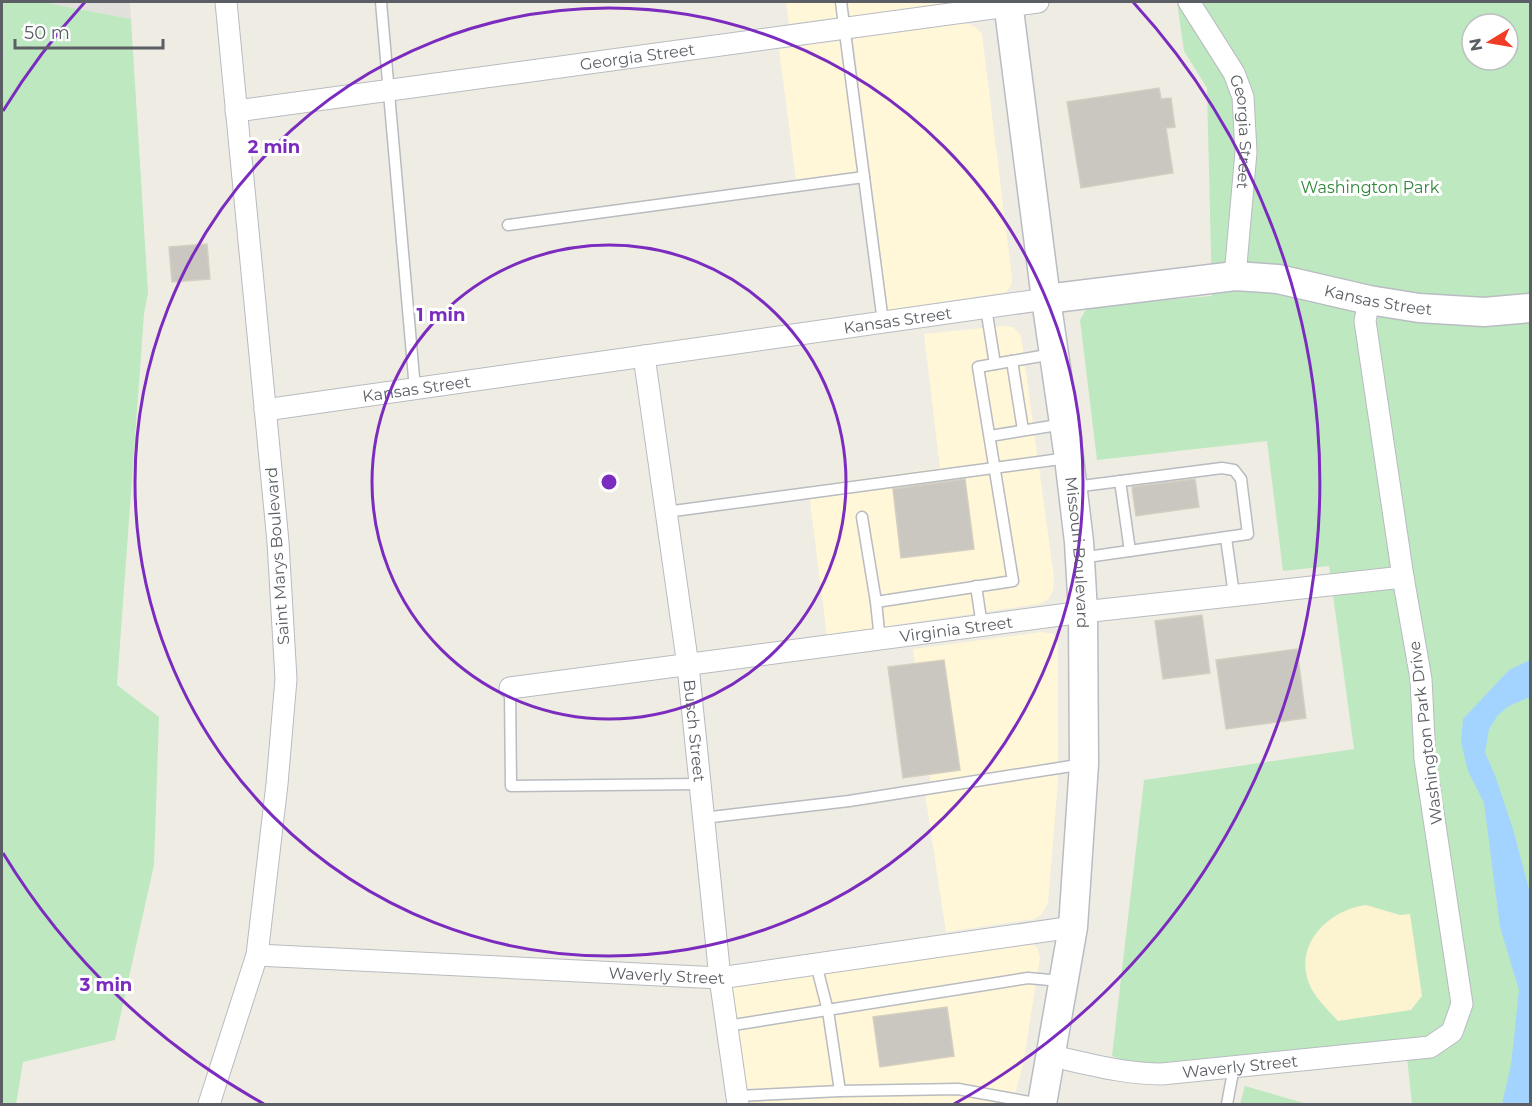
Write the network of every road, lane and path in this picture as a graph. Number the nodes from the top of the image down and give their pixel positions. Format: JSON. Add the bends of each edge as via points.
{"nodes":[{"id":1,"x":226,"y":2,"type":"edge"},
{"id":2,"x":381,"y":2,"type":"edge"},
{"id":3,"x":841,"y":2,"type":"edge"},
{"id":4,"x":1038,"y":2,"type":"edge"},
{"id":5,"x":1189,"y":2,"type":"edge"},
{"id":6,"x":1008,"y":4,"type":"edge"},
{"id":7,"x":845,"y":28,"type":"junction"},
{"id":8,"x":389,"y":90,"type":"junction"},
{"id":9,"x":236,"y":111,"type":"junction"},
{"id":10,"x":864,"y":177,"type":"junction"},
{"id":11,"x":508,"y":225,"type":"dead end"},
{"id":12,"x":1236,"y":276,"type":"junction"},
{"id":13,"x":1046,"y":299,"type":"junction"},
{"id":14,"x":1369,"y":300,"type":"junction"},
{"id":15,"x":986,"y":308,"type":"junction"},
{"id":16,"x":1519,"y":310,"type":"edge"},
{"id":17,"x":883,"y":322,"type":"junction"},
{"id":18,"x":1054,"y":354,"type":"junction"},
{"id":19,"x":644,"y":356,"type":"junction"},
{"id":20,"x":1012,"y":361,"type":"junction"},
{"id":21,"x":995,"y":364,"type":"junction"},
{"id":22,"x":415,"y":388,"type":"junction"},
{"id":23,"x":265,"y":410,"type":"junction"},
{"id":24,"x":1064,"y":424,"type":"junction"},
{"id":25,"x":1023,"y":430,"type":"junction"},
{"id":26,"x":990,"y":436,"type":"junction"},
{"id":27,"x":1069,"y":458,"type":"junction"},
{"id":28,"x":995,"y":468,"type":"junction"},
{"id":29,"x":1120,"y":481,"type":"junction"},
{"id":30,"x":1072,"y":487,"type":"junction"},
{"id":31,"x":666,"y":512,"type":"junction"},
{"id":32,"x":862,"y":517,"type":"dead end"},
{"id":33,"x":1226,"y":538,"type":"junction"},
{"id":34,"x":1130,"y":551,"type":"junction"},
{"id":35,"x":1079,"y":558,"type":"junction"},
{"id":36,"x":1403,"y":577,"type":"junction"},
{"id":37,"x":976,"y":586,"type":"junction"},
{"id":38,"x":1234,"y":595,"type":"junction"},
{"id":39,"x":876,"y":602,"type":"junction"},
{"id":40,"x":1083,"y":612,"type":"junction"},
{"id":41,"x":982,"y":626,"type":"junction"},
{"id":42,"x":880,"y":640,"type":"junction"},
{"id":43,"x":688,"y":666,"type":"junction"},
{"id":44,"x":510,"y":688,"type":"joint"},
{"id":45,"x":1084,"y":764,"type":"junction"},
{"id":46,"x":700,"y":784,"type":"junction"},
{"id":47,"x":703,"y":819,"type":"junction"},
{"id":48,"x":1073,"y":927,"type":"junction"},
{"id":49,"x":257,"y":955,"type":"junction"},
{"id":50,"x":816,"y":964,"type":"junction"},
{"id":51,"x":720,"y":978,"type":"junction"},
{"id":52,"x":1065,"y":981,"type":"junction"},
{"id":53,"x":828,"y":1011,"type":"junction"},
{"id":54,"x":727,"y":1026,"type":"junction"},
{"id":55,"x":1430,"y":1047,"type":"joint"},
{"id":56,"x":1052,"y":1056,"type":"junction"},
{"id":57,"x":1234,"y":1068,"type":"junction"},
{"id":58,"x":840,"y":1091,"type":"junction"},
{"id":59,"x":738,"y":1100,"type":"edge"},
{"id":60,"x":209,"y":1104,"type":"edge"},
{"id":61,"x":1041,"y":1104,"type":"edge"},
{"id":62,"x":1227,"y":1104,"type":"edge"}],
"edges":[{"from":1,"to":9,"type":"street","name":"Saint Marys Boulevard"},
{"from":2,"to":8,"type":"lane"},
{"from":3,"to":7,"type":"lane"},
{"from":4,"to":6,"type":"street","name":"Georgia Street"},
{"from":5,"to":12,"type":"street","name":"Georgia Street","via":[[1234,73],[1243,97],[1245,152]]},
{"from":6,"to":7,"type":"street","name":"Georgia Street"},
{"from":6,"to":13,"type":"main road","name":"Missouri Boulevard"},
{"from":7,"to":8,"type":"street","name":"Georgia Street"},
{"from":7,"to":10,"type":"lane"},
{"from":8,"to":9,"type":"street","name":"Georgia Street"},
{"from":8,"to":22,"type":"lane"},
{"from":9,"to":23,"type":"street","name":"Saint Marys Boulevard"},
{"from":10,"to":11,"type":"lane"},
{"from":10,"to":17,"type":"lane"},
{"from":12,"to":13,"type":"main road","name":"Kansas Street"},
{"from":12,"to":14,"type":"main road","name":"Kansas Street","via":[[1278,279]]},
{"from":13,"to":15,"type":"street","name":"Kansas Street"},
{"from":13,"to":18,"type":"main road","name":"Missouri Boulevard"},
{"from":14,"to":16,"type":"main road","name":"Kansas Street","via":[[1419,308]]},
{"from":14,"to":36,"type":"street","name":"Washington Park Drive","via":[[1365,321]]},
{"from":15,"to":17,"type":"street","name":"Kansas Street"},
{"from":15,"to":21,"type":"lane"},
{"from":17,"to":19,"type":"street","name":"Kansas Street"},
{"from":18,"to":20,"type":"lane"},
{"from":18,"to":24,"type":"main road","name":"Missouri Boulevard"},
{"from":19,"to":22,"type":"street","name":"Kansas Street"},
{"from":19,"to":31,"type":"street","name":"Busch Street"},
{"from":20,"to":21,"type":"lane"},
{"from":20,"to":25,"type":"lane"},
{"from":21,"to":26,"type":"lane","via":[[978,367]]},
{"from":22,"to":23,"type":"street","name":"Kansas Street"},
{"from":23,"to":49,"type":"street","name":"Saint Marys Boulevard","via":[[286,679],[278,784]]},
{"from":24,"to":25,"type":"lane"},
{"from":24,"to":27,"type":"main road","name":"Missouri Boulevard"},
{"from":25,"to":26,"type":"lane"},
{"from":26,"to":28,"type":"lane"},
{"from":27,"to":28,"type":"lane"},
{"from":27,"to":30,"type":"main road","name":"Missouri Boulevard"},
{"from":28,"to":31,"type":"lane"},
{"from":28,"to":37,"type":"lane","via":[[1013,581]]},
{"from":29,"to":30,"type":"lane"},
{"from":29,"to":33,"type":"lane","via":[[1222,468],[1234,470],[1241,479],[1248,534]]},
{"from":29,"to":34,"type":"lane"},
{"from":30,"to":35,"type":"main road","name":"Missouri Boulevard"},
{"from":31,"to":43,"type":"street","name":"Busch Street"},
{"from":32,"to":39,"type":"lane"},
{"from":33,"to":34,"type":"lane"},
{"from":33,"to":38,"type":"lane"},
{"from":34,"to":35,"type":"lane"},
{"from":35,"to":40,"type":"main road","name":"Missouri Boulevard"},
{"from":36,"to":38,"type":"street","name":"Virginia Street"},
{"from":36,"to":55,"type":"street","name":"Washington Park Drive","via":[[1421,679],[1425,759],[1462,1004],[1452,1032]]},
{"from":37,"to":39,"type":"lane"},
{"from":37,"to":41,"type":"lane"},
{"from":38,"to":40,"type":"street","name":"Virginia Street"},
{"from":39,"to":42,"type":"lane"},
{"from":40,"to":41,"type":"street","name":"Virginia Street"},
{"from":40,"to":45,"type":"main road","name":"Missouri Boulevard"},
{"from":41,"to":42,"type":"street","name":"Virginia Street"},
{"from":42,"to":43,"type":"street","name":"Virginia Street"},
{"from":43,"to":44,"type":"street","name":"Virginia Street"},
{"from":43,"to":46,"type":"street","name":"Busch Street"},
{"from":44,"to":46,"type":"lane","via":[[511,786]]},
{"from":45,"to":47,"type":"lane","via":[[849,801]]},
{"from":45,"to":48,"type":"main road","name":"Missouri Boulevard"},
{"from":46,"to":47,"type":"street","name":"Busch Street"},
{"from":47,"to":51,"type":"street","name":"Busch Street"},
{"from":48,"to":50,"type":"street","name":"Waverly Street"},
{"from":48,"to":52,"type":"main road","name":"Missouri Boulevard"},
{"from":49,"to":51,"type":"street","name":"Waverly Street"},
{"from":49,"to":60,"type":"street","name":"Saint Marys Boulevard"},
{"from":50,"to":51,"type":"street","name":"Waverly Street"},
{"from":50,"to":53,"type":"lane"},
{"from":51,"to":54,"type":"street","name":"Busch Street"},
{"from":52,"to":53,"type":"lane","via":[[1028,978]]},
{"from":52,"to":56,"type":"main road","name":"Missouri Boulevard"},
{"from":53,"to":54,"type":"lane"},
{"from":53,"to":58,"type":"lane"},
{"from":54,"to":59,"type":"street","name":"Busch Street"},
{"from":55,"to":57,"type":"street","name":"Waverly Street"},
{"from":56,"to":57,"type":"street","name":"Waverly Street","via":[[1140,1074]]},
{"from":56,"to":61,"type":"main road","name":"Missouri Boulevard"},
{"from":57,"to":62,"type":"lane"},
{"from":58,"to":59,"type":"lane"},
{"from":58,"to":61,"type":"lane","via":[[958,1089]]}]}
